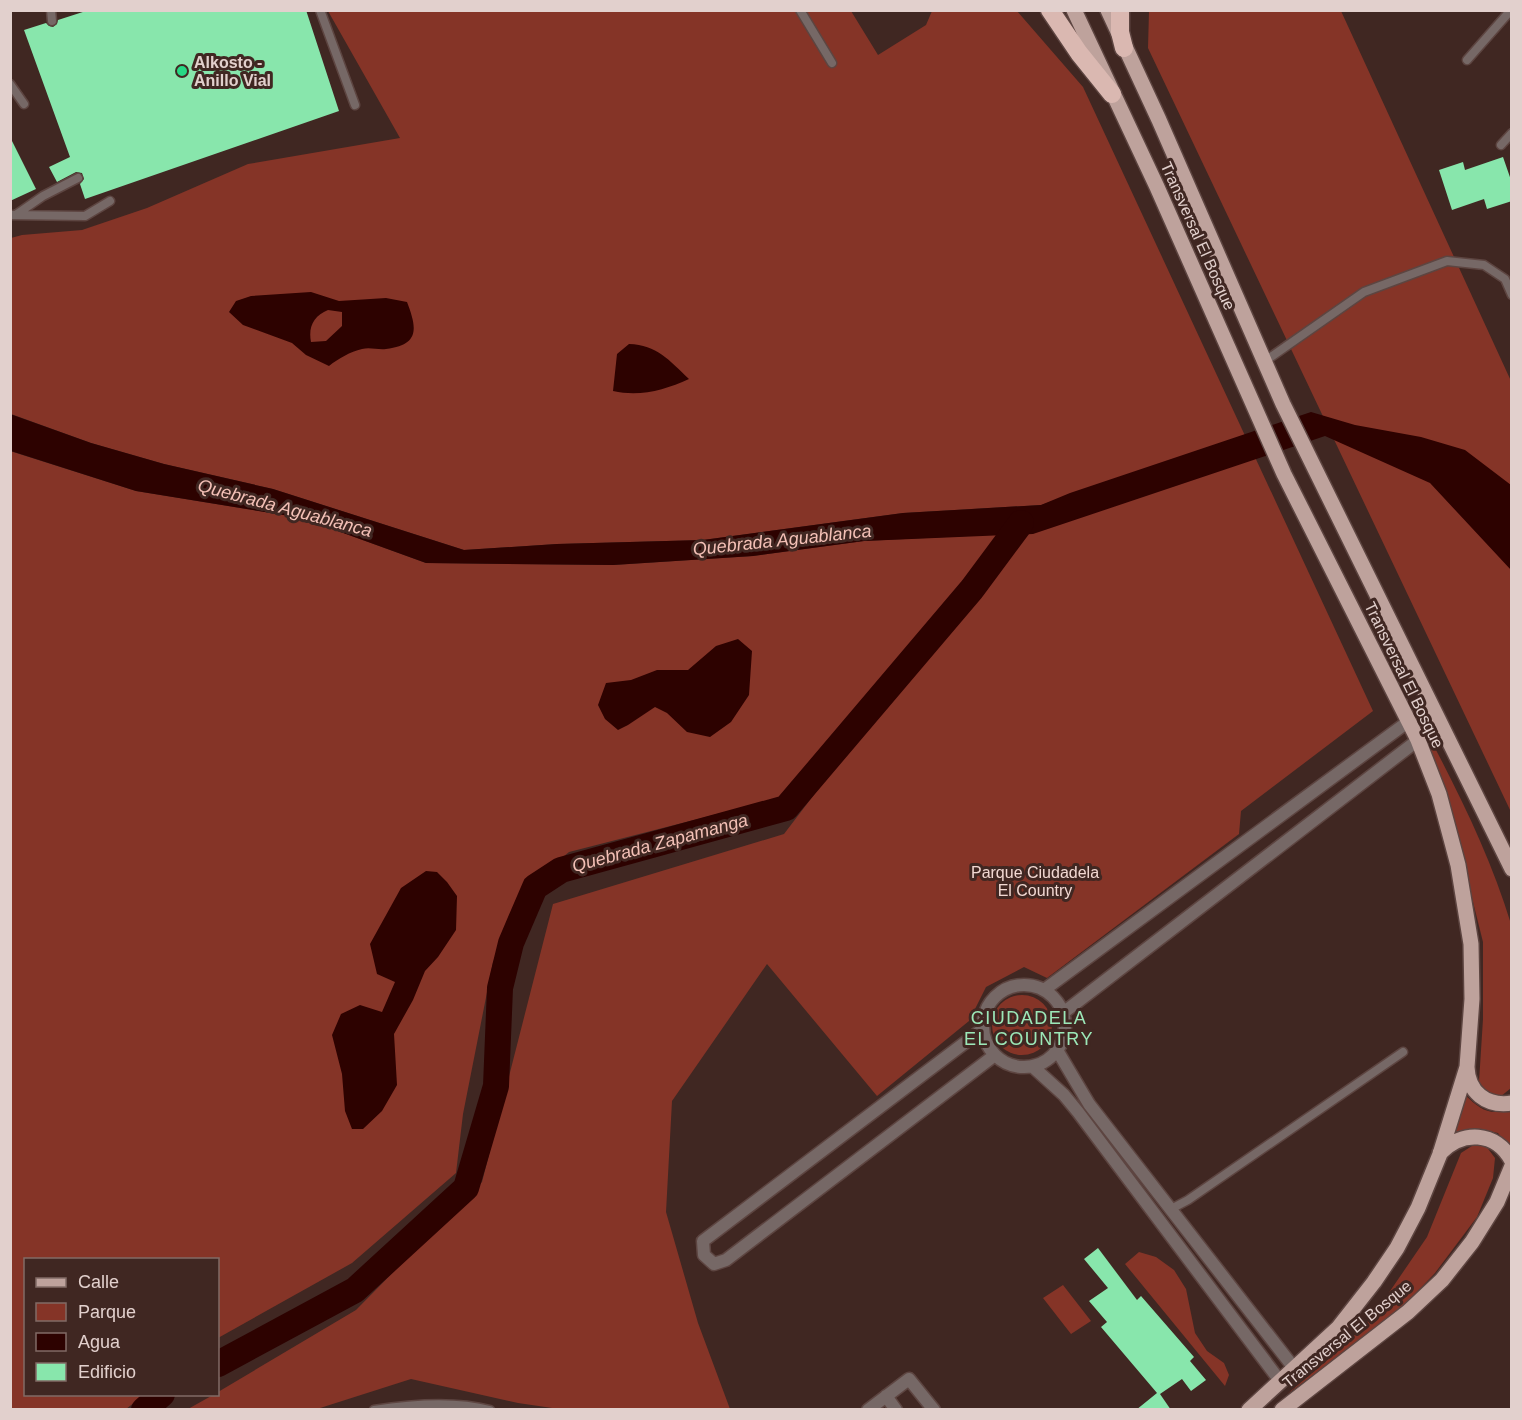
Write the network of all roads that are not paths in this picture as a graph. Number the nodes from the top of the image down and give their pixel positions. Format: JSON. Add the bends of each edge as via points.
{"nodes":[{"id":1,"x":51,"y":10,"type":"edge"},
{"id":2,"x":320,"y":10,"type":"edge"},
{"id":3,"x":800,"y":10,"type":"edge"},
{"id":4,"x":1050,"y":10,"type":"edge"},
{"id":5,"x":1074,"y":10,"type":"edge"},
{"id":6,"x":1108,"y":10,"type":"edge"},
{"id":7,"x":1120,"y":10,"type":"edge"},
{"id":8,"x":1511,"y":10,"type":"edge"},
{"id":9,"x":52,"y":21,"type":"dead end"},
{"id":10,"x":1124,"y":48,"type":"junction"},
{"id":11,"x":1467,"y":60,"type":"dead end"},
{"id":12,"x":832,"y":63,"type":"dead end"},
{"id":13,"x":10,"y":84,"type":"edge"},
{"id":14,"x":1112,"y":94,"type":"junction"},
{"id":15,"x":24,"y":104,"type":"dead end"},
{"id":16,"x":355,"y":105,"type":"dead end"},
{"id":17,"x":1512,"y":133,"type":"edge"},
{"id":18,"x":1501,"y":145,"type":"dead end"},
{"id":19,"x":78,"y":178,"type":"dead end"},
{"id":20,"x":110,"y":201,"type":"dead end"},
{"id":21,"x":13,"y":214,"type":"edge"},
{"id":22,"x":1512,"y":295,"type":"edge"},
{"id":23,"x":1266,"y":361,"type":"junction"},
{"id":24,"x":1408,"y":721,"type":"junction"},
{"id":25,"x":1418,"y":740,"type":"junction"},
{"id":26,"x":1512,"y":869,"type":"edge"},
{"id":27,"x":1044,"y":990,"type":"junction"},
{"id":28,"x":1063,"y":1012,"type":"junction"},
{"id":29,"x":983,"y":1029,"type":"junction"},
{"id":30,"x":1057,"y":1050,"type":"junction"},
{"id":31,"x":1403,"y":1052,"type":"dead end"},
{"id":32,"x":996,"y":1055,"type":"junction"},
{"id":33,"x":1032,"y":1066,"type":"junction"},
{"id":34,"x":1467,"y":1067,"type":"junction"},
{"id":35,"x":1512,"y":1103,"type":"edge"},
{"id":36,"x":1440,"y":1154,"type":"junction"},
{"id":37,"x":1512,"y":1161,"type":"edge"},
{"id":38,"x":1512,"y":1166,"type":"edge"},
{"id":39,"x":1155,"y":1190,"type":"junction"},
{"id":40,"x":1143,"y":1200,"type":"junction"},
{"id":41,"x":1171,"y":1209,"type":"junction"},
{"id":42,"x":1294,"y":1368,"type":"junction"},
{"id":43,"x":1280,"y":1381,"type":"junction"},
{"id":44,"x":886,"y":1396,"type":"junction"},
{"id":45,"x":374,"y":1410,"type":"edge"},
{"id":46,"x":489,"y":1410,"type":"edge"},
{"id":47,"x":868,"y":1410,"type":"edge"},
{"id":48,"x":896,"y":1410,"type":"edge"},
{"id":49,"x":934,"y":1410,"type":"edge"},
{"id":50,"x":1249,"y":1410,"type":"edge"},
{"id":51,"x":1282,"y":1410,"type":"edge"}],
"edges":[{"from":1,"to":9,"type":"lane"},
{"from":2,"to":16,"type":"lane"},
{"from":3,"to":12,"type":"lane"},
{"from":4,"to":14,"type":"highway"},
{"from":5,"to":14,"type":"main road","name":"Transversal El Bosque"},
{"from":6,"to":10,"type":"main road","name":"Transversal El Bosque"},
{"from":7,"to":10,"type":"highway"},
{"from":8,"to":11,"type":"lane"},
{"from":10,"to":23,"type":"main road","name":"Transversal El Bosque"},
{"from":13,"to":15,"type":"lane"},
{"from":14,"to":24,"type":"main road","name":"Transversal El Bosque","via":[[1284,474]]},
{"from":17,"to":18,"type":"lane"},
{"from":19,"to":21,"type":"lane"},
{"from":20,"to":21,"type":"lane","via":[[85,216]]},
{"from":22,"to":23,"type":"lane","via":[[1505,279],[1484,265],[1447,261],[1364,292]]},
{"from":23,"to":26,"type":"main road","name":"Transversal El Bosque","via":[[1283,404]]},
{"from":24,"to":25,"type":"main road","name":"Transversal El Bosque"},
{"from":24,"to":27,"type":"street"},
{"from":25,"to":28,"type":"street"},
{"from":25,"to":34,"type":"main road","name":"Transversal El Bosque","via":[[1439,794],[1458,865],[1472,944]]},
{"from":27,"to":28,"type":"street"},
{"from":27,"to":29,"type":"street","via":[[1025,985],[998,994],[986,1010]]},
{"from":28,"to":30,"type":"street","via":[[1064,1032]]},
{"from":29,"to":32,"type":"street"},
{"from":29,"to":32,"type":"street","via":[[703,1241],[704,1255],[714,1264],[726,1260]]},
{"from":30,"to":33,"type":"street"},
{"from":30,"to":39,"type":"street","via":[[1089,1104]]},
{"from":31,"to":41,"type":"lane"},
{"from":32,"to":33,"type":"street","via":[[1012,1065]]},
{"from":33,"to":40,"type":"street","via":[[1064,1095]]},
{"from":34,"to":35,"type":"main road","via":[[1477,1094],[1493,1103]]},
{"from":34,"to":36,"type":"main road","name":"Transversal El Bosque"},
{"from":36,"to":37,"type":"main road","via":[[1457,1140],[1479,1136],[1500,1145]]},
{"from":36,"to":42,"type":"main road","name":"Transversal El Bosque","via":[[1418,1208],[1374,1282],[1338,1328]]},
{"from":38,"to":51,"type":"main road","name":"Transversal El Bosque","via":[[1497,1202],[1442,1280],[1408,1312]]},
{"from":39,"to":40,"type":"lane"},
{"from":39,"to":41,"type":"street"},
{"from":40,"to":43,"type":"street"},
{"from":41,"to":42,"type":"street"},
{"from":42,"to":43,"type":"main road","name":"Transversal El Bosque"},
{"from":43,"to":50,"type":"main road","name":"Transversal El Bosque"},
{"from":44,"to":47,"type":"street"},
{"from":44,"to":48,"type":"street"},
{"from":44,"to":49,"type":"street","via":[[909,1379]]},
{"from":45,"to":46,"type":"lane","via":[[449,1404]]}]}
